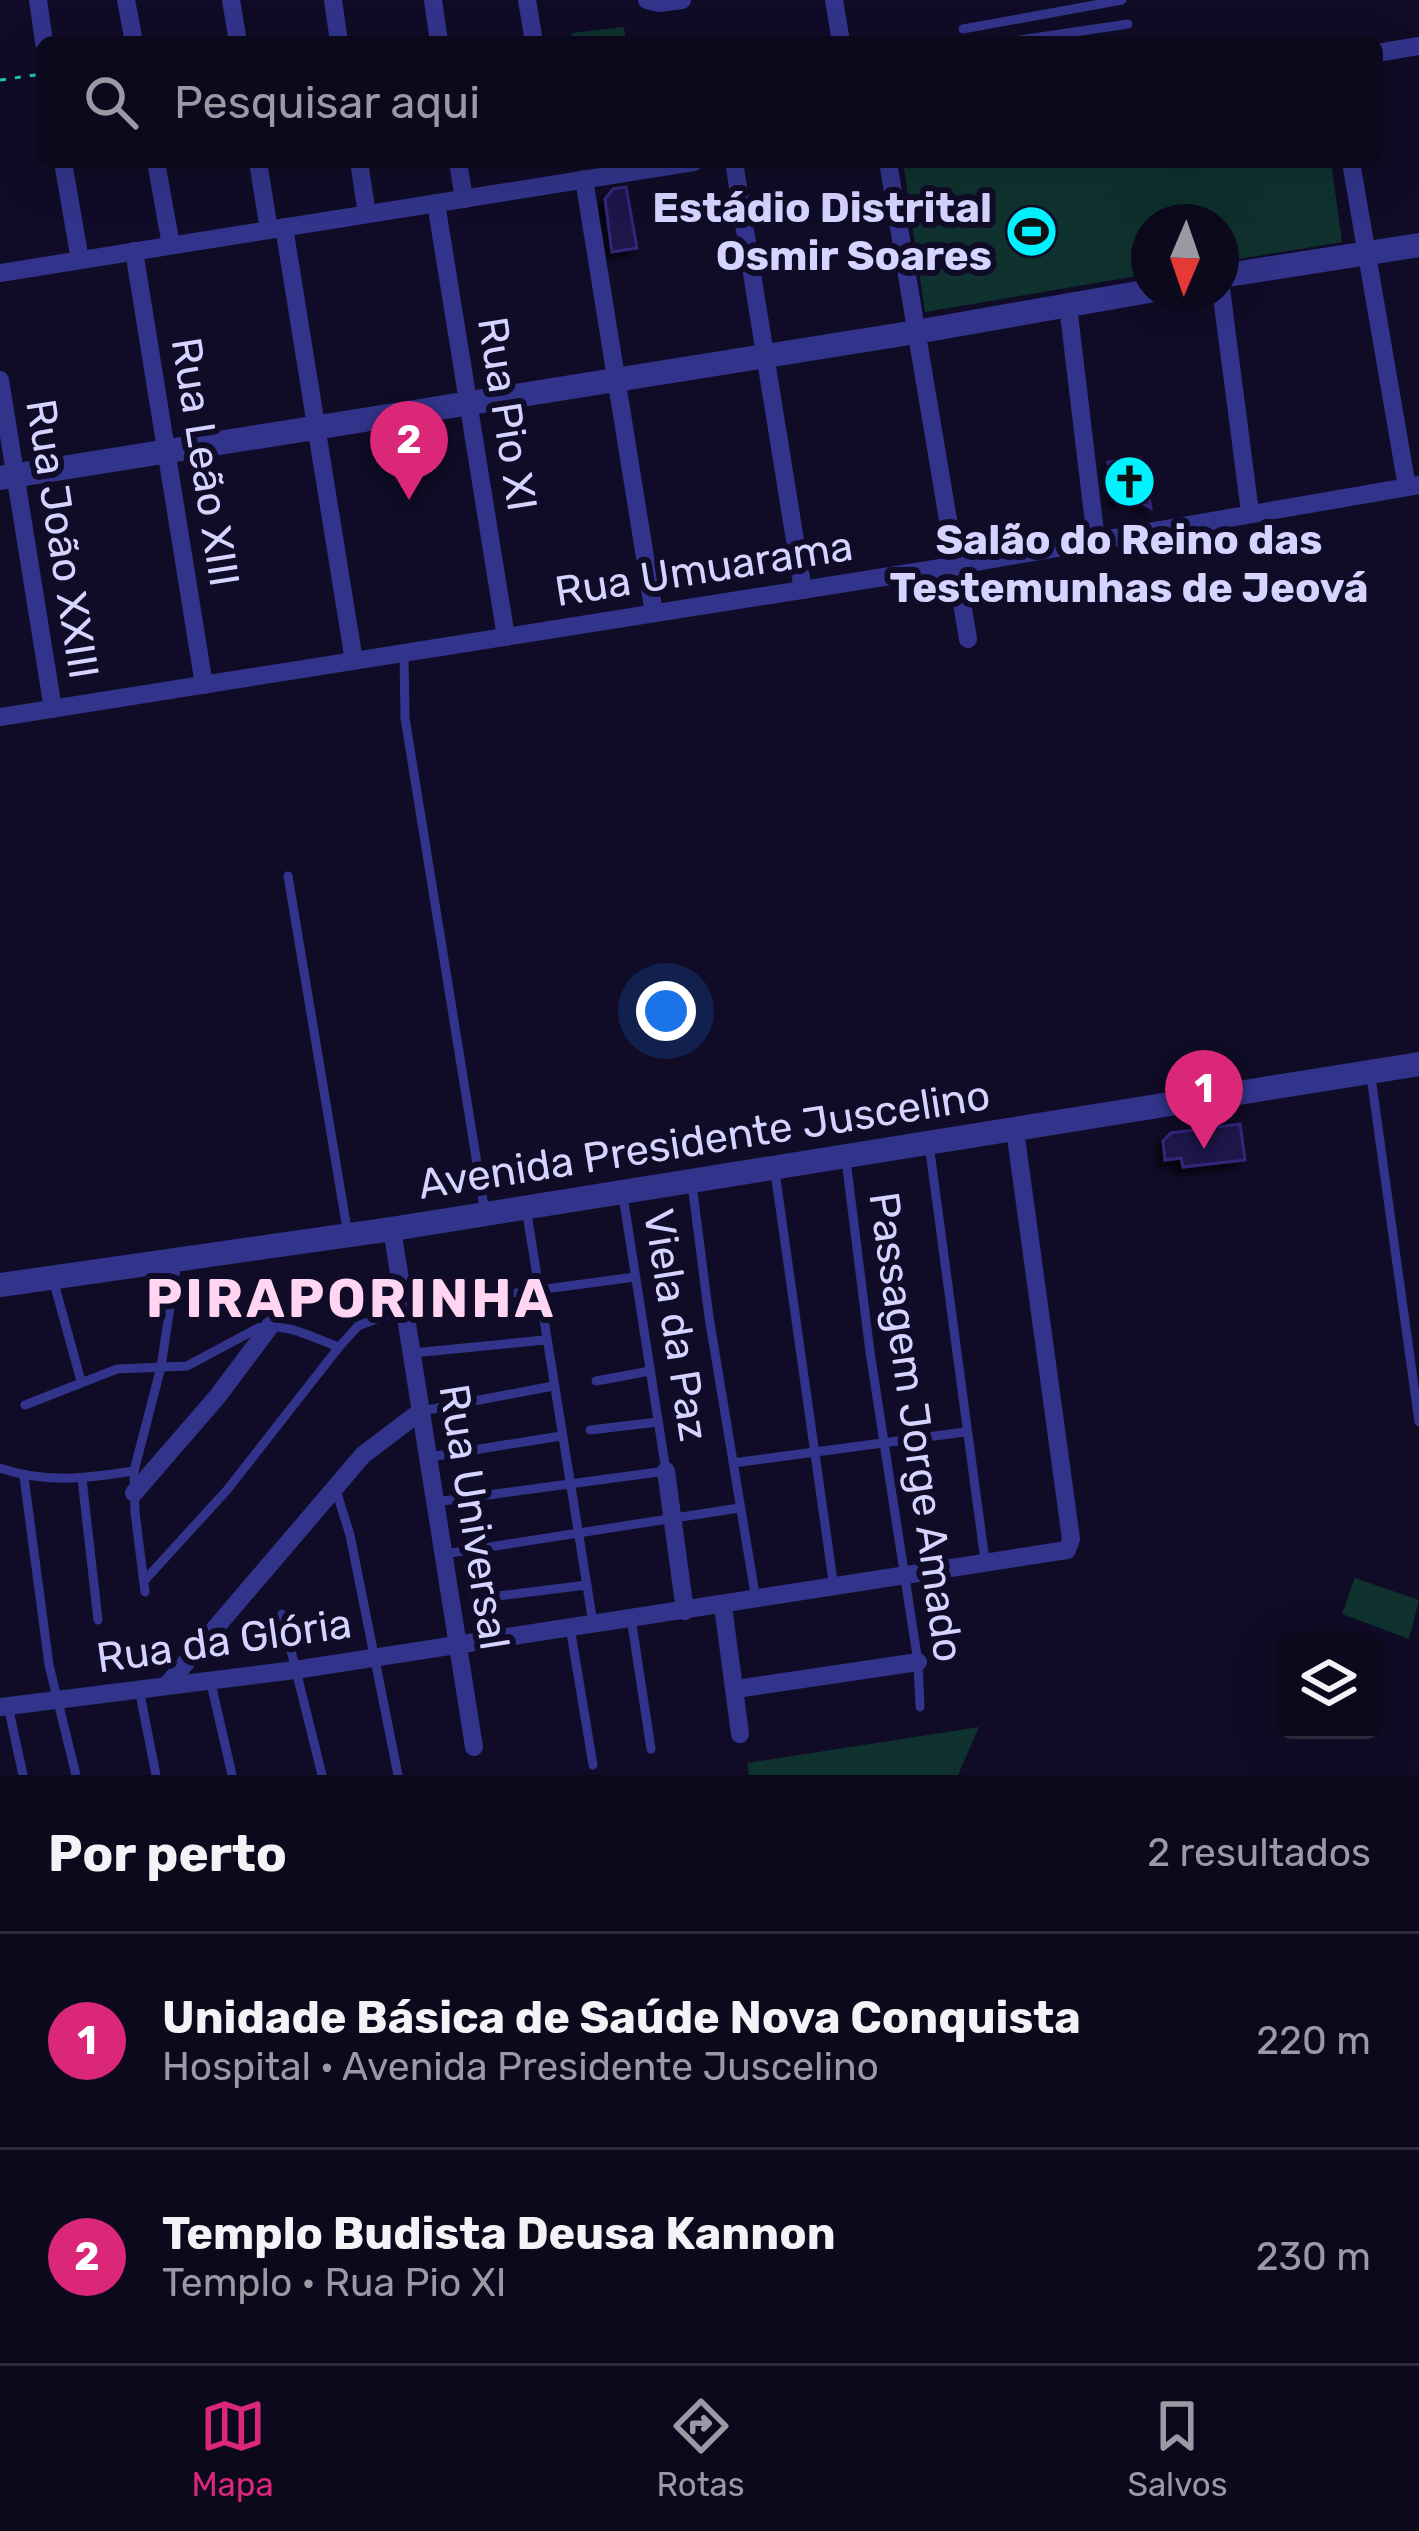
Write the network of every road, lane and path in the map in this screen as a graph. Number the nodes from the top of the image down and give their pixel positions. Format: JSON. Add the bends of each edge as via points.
{"nodes":[{"id":1,"x":38,"y":0,"type":"edge"},
{"id":2,"x":126,"y":0,"type":"edge"},
{"id":3,"x":231,"y":0,"type":"edge"},
{"id":4,"x":333,"y":0,"type":"edge"},
{"id":5,"x":433,"y":0,"type":"edge"},
{"id":6,"x":527,"y":0,"type":"edge"},
{"id":7,"x":647,"y":0,"type":"edge"},
{"id":8,"x":682,"y":0,"type":"edge"},
{"id":9,"x":834,"y":0,"type":"edge"},
{"id":10,"x":1122,"y":0,"type":"edge"},
{"id":11,"x":1128,"y":24,"type":"dead end"},
{"id":12,"x":963,"y":29,"type":"dead end"},
{"id":13,"x":43,"y":36,"type":"edge"},
{"id":14,"x":133,"y":36,"type":"edge"},
{"id":15,"x":237,"y":36,"type":"edge"},
{"id":16,"x":338,"y":36,"type":"edge"},
{"id":17,"x":438,"y":36,"type":"edge"},
{"id":18,"x":533,"y":36,"type":"edge"},
{"id":19,"x":840,"y":36,"type":"edge"},
{"id":20,"x":1047,"y":36,"type":"edge"},
{"id":21,"x":1419,"y":46,"type":"edge"},
{"id":22,"x":1383,"y":52,"type":"edge"},
{"id":23,"x":36,"y":75,"type":"edge"},
{"id":24,"x":0,"y":80,"type":"edge"},
{"id":25,"x":65,"y":168,"type":"edge"},
{"id":26,"x":157,"y":168,"type":"edge"},
{"id":27,"x":260,"y":168,"type":"edge"},
{"id":28,"x":359,"y":168,"type":"edge"},
{"id":29,"x":459,"y":168,"type":"edge"},
{"id":30,"x":553,"y":168,"type":"edge"},
{"id":31,"x":655,"y":168,"type":"edge"},
{"id":32,"x":735,"y":168,"type":"edge"},
{"id":33,"x":889,"y":168,"type":"edge"},
{"id":34,"x":1352,"y":168,"type":"edge"},
{"id":35,"x":584,"y":179,"type":"junction"},
{"id":36,"x":556,"y":184,"type":"junction"},
{"id":37,"x":464,"y":199,"type":"junction"},
{"id":38,"x":436,"y":203,"type":"junction"},
{"id":39,"x":367,"y":214,"type":"junction"},
{"id":40,"x":277,"y":229,"type":"junction"},
{"id":41,"x":171,"y":245,"type":"junction"},
{"id":42,"x":1419,"y":245,"type":"edge"},
{"id":43,"x":134,"y":251,"type":"junction"},
{"id":44,"x":1367,"y":254,"type":"junction"},
{"id":45,"x":80,"y":260,"type":"junction"},
{"id":46,"x":0,"y":272,"type":"edge"},
{"id":47,"x":1239,"y":274,"type":"edge"},
{"id":48,"x":1131,"y":295,"type":"edge"},
{"id":49,"x":1068,"y":307,"type":"junction"},
{"id":50,"x":1224,"y":312,"type":"edge"},
{"id":51,"x":916,"y":332,"type":"junction"},
{"id":52,"x":766,"y":356,"type":"junction"},
{"id":53,"x":0,"y":380,"type":"edge"},
{"id":54,"x":616,"y":380,"type":"junction"},
{"id":55,"x":468,"y":404,"type":"junction"},
{"id":56,"x":316,"y":428,"type":"junction"},
{"id":57,"x":166,"y":452,"type":"junction"},
{"id":58,"x":8,"y":477,"type":"edge"},
{"id":59,"x":1413,"y":486,"type":"edge"},
{"id":60,"x":1250,"y":512,"type":"junction"},
{"id":61,"x":1096,"y":540,"type":"junction"},
{"id":62,"x":953,"y":566,"type":"junction"},
{"id":63,"x":803,"y":590,"type":"junction"},
{"id":64,"x":654,"y":614,"type":"junction"},
{"id":65,"x":506,"y":637,"type":"junction"},
{"id":66,"x":968,"y":639,"type":"dead end"},
{"id":67,"x":404,"y":653,"type":"junction"},
{"id":68,"x":354,"y":661,"type":"junction"},
{"id":69,"x":204,"y":685,"type":"junction"},
{"id":70,"x":53,"y":709,"type":"junction"},
{"id":71,"x":0,"y":718,"type":"edge"},
{"id":72,"x":288,"y":876,"type":"dead end"},
{"id":73,"x":1419,"y":1064,"type":"edge"},
{"id":74,"x":1371,"y":1072,"type":"junction"},
{"id":75,"x":1015,"y":1130,"type":"junction"},
{"id":76,"x":929,"y":1144,"type":"junction"},
{"id":77,"x":845,"y":1156,"type":"junction"},
{"id":78,"x":774,"y":1167,"type":"junction"},
{"id":79,"x":692,"y":1180,"type":"junction"},
{"id":80,"x":622,"y":1190,"type":"junction"},
{"id":81,"x":526,"y":1207,"type":"junction"},
{"id":82,"x":485,"y":1213,"type":"junction"},
{"id":83,"x":392,"y":1228,"type":"junction"},
{"id":84,"x":348,"y":1235,"type":"junction"},
{"id":85,"x":178,"y":1260,"type":"junction"},
{"id":86,"x":52,"y":1277,"type":"junction"},
{"id":87,"x":635,"y":1277,"type":"junction"},
{"id":88,"x":0,"y":1285,"type":"edge"},
{"id":89,"x":538,"y":1291,"type":"junction"},
{"id":90,"x":404,"y":1308,"type":"junction"},
{"id":91,"x":271,"y":1325,"type":"junction"},
{"id":92,"x":545,"y":1340,"type":"junction"},
{"id":93,"x":339,"y":1347,"type":"junction"},
{"id":94,"x":412,"y":1353,"type":"junction"},
{"id":95,"x":160,"y":1366,"type":"junction"},
{"id":96,"x":650,"y":1371,"type":"junction"},
{"id":97,"x":81,"y":1381,"type":"junction"},
{"id":98,"x":596,"y":1381,"type":"dead end"},
{"id":99,"x":553,"y":1387,"type":"junction"},
{"id":100,"x":25,"y":1405,"type":"dead end"},
{"id":101,"x":421,"y":1411,"type":"junction"},
{"id":102,"x":658,"y":1422,"type":"junction"},
{"id":103,"x":1419,"y":1422,"type":"edge"},
{"id":104,"x":590,"y":1430,"type":"dead end"},
{"id":105,"x":965,"y":1432,"type":"junction"},
{"id":106,"x":561,"y":1436,"type":"junction"},
{"id":107,"x":885,"y":1440,"type":"junction"},
{"id":108,"x":814,"y":1450,"type":"junction"},
{"id":109,"x":428,"y":1458,"type":"junction"},
{"id":110,"x":733,"y":1463,"type":"junction"},
{"id":111,"x":0,"y":1468,"type":"edge"},
{"id":112,"x":134,"y":1471,"type":"junction"},
{"id":113,"x":665,"y":1471,"type":"junction"},
{"id":114,"x":24,"y":1477,"type":"junction"},
{"id":115,"x":82,"y":1479,"type":"junction"},
{"id":116,"x":570,"y":1485,"type":"junction"},
{"id":117,"x":334,"y":1487,"type":"junction"},
{"id":118,"x":134,"y":1493,"type":"junction"},
{"id":119,"x":435,"y":1502,"type":"junction"},
{"id":120,"x":739,"y":1508,"type":"junction"},
{"id":121,"x":671,"y":1520,"type":"junction"},
{"id":122,"x":578,"y":1534,"type":"junction"},
{"id":123,"x":444,"y":1554,"type":"junction"},
{"id":124,"x":985,"y":1564,"type":"junction"},
{"id":125,"x":906,"y":1576,"type":"junction"},
{"id":126,"x":587,"y":1585,"type":"junction"},
{"id":127,"x":835,"y":1588,"type":"junction"},
{"id":128,"x":474,"y":1598,"type":"dead end"},
{"id":129,"x":756,"y":1600,"type":"junction"},
{"id":130,"x":723,"y":1606,"type":"junction"},
{"id":131,"x":685,"y":1611,"type":"junction"},
{"id":132,"x":282,"y":1614,"type":"dead end"},
{"id":133,"x":632,"y":1618,"type":"junction"},
{"id":134,"x":98,"y":1620,"type":"dead end"},
{"id":135,"x":593,"y":1623,"type":"junction"},
{"id":136,"x":570,"y":1627,"type":"junction"},
{"id":137,"x":458,"y":1643,"type":"junction"},
{"id":138,"x":373,"y":1657,"type":"junction"},
{"id":139,"x":918,"y":1662,"type":"junction"},
{"id":140,"x":295,"y":1670,"type":"junction"},
{"id":141,"x":210,"y":1679,"type":"junction"},
{"id":142,"x":166,"y":1685,"type":"junction"},
{"id":143,"x":139,"y":1689,"type":"junction"},
{"id":144,"x":736,"y":1689,"type":"junction"},
{"id":145,"x":59,"y":1701,"type":"junction"},
{"id":146,"x":2,"y":1706,"type":"edge"},
{"id":147,"x":920,"y":1707,"type":"dead end"},
{"id":148,"x":740,"y":1734,"type":"dead end"},
{"id":149,"x":474,"y":1747,"type":"dead end"},
{"id":150,"x":651,"y":1749,"type":"dead end"},
{"id":151,"x":592,"y":1765,"type":"dead end"},
{"id":152,"x":22,"y":1775,"type":"edge"},
{"id":153,"x":76,"y":1775,"type":"edge"},
{"id":154,"x":156,"y":1775,"type":"edge"},
{"id":155,"x":232,"y":1775,"type":"edge"},
{"id":156,"x":322,"y":1775,"type":"edge"},
{"id":157,"x":398,"y":1775,"type":"edge"}],
"edges":[{"from":1,"to":13,"type":"street"},
{"from":2,"to":14,"type":"street"},
{"from":3,"to":15,"type":"street"},
{"from":4,"to":16,"type":"street"},
{"from":5,"to":17,"type":"street"},
{"from":6,"to":18,"type":"street"},
{"from":7,"to":8,"type":"street"},
{"from":9,"to":19,"type":"street"},
{"from":10,"to":12,"type":"lane"},
{"from":11,"to":20,"type":"lane"},
{"from":21,"to":22,"type":"street"},
{"from":23,"to":24,"type":"path"},
{"from":25,"to":45,"type":"street"},
{"from":26,"to":41,"type":"street"},
{"from":27,"to":40,"type":"street"},
{"from":28,"to":39,"type":"street"},
{"from":29,"to":37,"type":"street"},
{"from":30,"to":36,"type":"street"},
{"from":31,"to":35,"type":"street"},
{"from":32,"to":52,"type":"street"},
{"from":33,"to":51,"type":"street"},
{"from":34,"to":44,"type":"street"},
{"from":35,"to":36,"type":"street"},
{"from":35,"to":54,"type":"street"},
{"from":36,"to":37,"type":"street"},
{"from":37,"to":38,"type":"street"},
{"from":38,"to":39,"type":"street"},
{"from":38,"to":55,"type":"street","name":"Rua Pio XI"},
{"from":39,"to":40,"type":"street"},
{"from":40,"to":41,"type":"street"},
{"from":40,"to":56,"type":"street"},
{"from":41,"to":43,"type":"street"},
{"from":42,"to":44,"type":"street"},
{"from":43,"to":45,"type":"street"},
{"from":43,"to":57,"type":"street","name":"Rua Leão XIII"},
{"from":44,"to":47,"type":"street"},
{"from":44,"to":59,"type":"street"},
{"from":45,"to":46,"type":"street"},
{"from":48,"to":49,"type":"street"},
{"from":49,"to":51,"type":"street"},
{"from":49,"to":61,"type":"street"},
{"from":50,"to":60,"type":"street"},
{"from":51,"to":52,"type":"street"},
{"from":51,"to":62,"type":"street"},
{"from":52,"to":54,"type":"street"},
{"from":52,"to":63,"type":"street"},
{"from":53,"to":58,"type":"street","name":"Rua João XXIII"},
{"from":54,"to":55,"type":"street"},
{"from":54,"to":64,"type":"street"},
{"from":55,"to":56,"type":"street"},
{"from":55,"to":65,"type":"street","name":"Rua Pio XI"},
{"from":56,"to":57,"type":"street"},
{"from":56,"to":68,"type":"street"},
{"from":57,"to":58,"type":"street"},
{"from":57,"to":69,"type":"street","name":"Rua Leão XIII"},
{"from":58,"to":70,"type":"street","name":"Rua João XXIII"},
{"from":59,"to":60,"type":"street","name":"Rua Umuarama"},
{"from":60,"to":61,"type":"street","name":"Rua Umuarama"},
{"from":61,"to":62,"type":"street","name":"Rua Umuarama"},
{"from":62,"to":63,"type":"street","name":"Rua Umuarama"},
{"from":62,"to":66,"type":"street"},
{"from":63,"to":64,"type":"street","name":"Rua Umuarama"},
{"from":64,"to":65,"type":"street","name":"Rua Umuarama"},
{"from":65,"to":67,"type":"street","name":"Rua Umuarama"},
{"from":67,"to":68,"type":"street","name":"Rua Umuarama"},
{"from":67,"to":82,"type":"lane","via":[[405,718]]},
{"from":68,"to":69,"type":"street","name":"Rua Umuarama"},
{"from":69,"to":70,"type":"street","name":"Rua Umuarama"},
{"from":70,"to":71,"type":"street","name":"Rua Umuarama"},
{"from":72,"to":84,"type":"lane"},
{"from":73,"to":74,"type":"street","name":"Avenida Presidente Juscelino"},
{"from":74,"to":75,"type":"street","name":"Avenida Presidente Juscelino"},
{"from":74,"to":103,"type":"lane"},
{"from":75,"to":76,"type":"street","name":"Avenida Presidente Juscelino"},
{"from":75,"to":124,"type":"street","name":"Rua da Glória","via":[[1071,1539],[1067,1550]]},
{"from":76,"to":77,"type":"street","name":"Avenida Presidente Juscelino"},
{"from":76,"to":105,"type":"lane"},
{"from":77,"to":78,"type":"street","name":"Avenida Presidente Juscelino"},
{"from":77,"to":107,"type":"lane","name":"Passagem Jorge Amado"},
{"from":78,"to":79,"type":"street","name":"Avenida Presidente Juscelino"},
{"from":78,"to":108,"type":"lane"},
{"from":79,"to":80,"type":"street","name":"Avenida Presidente Juscelino"},
{"from":79,"to":110,"type":"lane"},
{"from":80,"to":81,"type":"street","name":"Avenida Presidente Juscelino"},
{"from":80,"to":87,"type":"lane","name":"Viela da Paz"},
{"from":81,"to":82,"type":"street","name":"Avenida Presidente Juscelino"},
{"from":81,"to":89,"type":"lane"},
{"from":82,"to":83,"type":"street","name":"Avenida Presidente Juscelino"},
{"from":83,"to":84,"type":"street","name":"Avenida Presidente Juscelino"},
{"from":83,"to":90,"type":"street","name":"Rua Universal"},
{"from":84,"to":85,"type":"street","name":"Avenida Presidente Juscelino"},
{"from":85,"to":86,"type":"street","name":"Avenida Presidente Juscelino"},
{"from":85,"to":95,"type":"lane"},
{"from":86,"to":88,"type":"street","name":"Avenida Presidente Juscelino"},
{"from":86,"to":97,"type":"lane"},
{"from":87,"to":89,"type":"lane"},
{"from":87,"to":96,"type":"lane","name":"Viela da Paz"},
{"from":89,"to":90,"type":"lane"},
{"from":89,"to":92,"type":"lane"},
{"from":90,"to":93,"type":"lane","via":[[358,1327]]},
{"from":90,"to":94,"type":"street","name":"Rua Universal"},
{"from":91,"to":93,"type":"lane"},
{"from":91,"to":95,"type":"lane","via":[[188,1366]]},
{"from":91,"to":118,"type":"street"},
{"from":92,"to":94,"type":"lane"},
{"from":92,"to":99,"type":"lane"},
{"from":93,"to":118,"type":"lane","via":[[144,1587]]},
{"from":94,"to":101,"type":"street","name":"Rua Universal"},
{"from":95,"to":97,"type":"lane"},
{"from":95,"to":112,"type":"lane"},
{"from":96,"to":98,"type":"lane"},
{"from":96,"to":102,"type":"lane","name":"Viela da Paz"},
{"from":97,"to":100,"type":"lane"},
{"from":99,"to":101,"type":"lane"},
{"from":99,"to":106,"type":"lane"},
{"from":101,"to":109,"type":"street","name":"Rua Universal"},
{"from":101,"to":117,"type":"street"},
{"from":102,"to":104,"type":"lane"},
{"from":102,"to":113,"type":"lane","name":"Viela da Paz"},
{"from":105,"to":107,"type":"lane"},
{"from":105,"to":124,"type":"lane"},
{"from":106,"to":109,"type":"lane"},
{"from":106,"to":116,"type":"lane"},
{"from":107,"to":108,"type":"lane"},
{"from":107,"to":125,"type":"lane","name":"Passagem Jorge Amado"},
{"from":108,"to":110,"type":"lane"},
{"from":108,"to":127,"type":"lane"},
{"from":109,"to":119,"type":"street","name":"Rua Universal"},
{"from":110,"to":120,"type":"lane"},
{"from":111,"to":114,"type":"lane"},
{"from":112,"to":115,"type":"lane"},
{"from":112,"to":118,"type":"lane"},
{"from":113,"to":116,"type":"lane"},
{"from":113,"to":121,"type":"street"},
{"from":114,"to":115,"type":"lane"},
{"from":114,"to":145,"type":"lane"},
{"from":115,"to":134,"type":"lane"},
{"from":116,"to":119,"type":"lane"},
{"from":116,"to":122,"type":"lane"},
{"from":117,"to":138,"type":"lane"},
{"from":117,"to":142,"type":"street"},
{"from":119,"to":123,"type":"street","name":"Rua Universal"},
{"from":120,"to":121,"type":"lane"},
{"from":120,"to":129,"type":"lane"},
{"from":121,"to":122,"type":"lane"},
{"from":121,"to":131,"type":"street"},
{"from":122,"to":123,"type":"lane"},
{"from":122,"to":126,"type":"lane"},
{"from":123,"to":137,"type":"street","name":"Rua Universal"},
{"from":124,"to":125,"type":"street","name":"Rua da Glória"},
{"from":125,"to":127,"type":"street","name":"Rua da Glória"},
{"from":125,"to":139,"type":"lane","name":"Passagem Jorge Amado"},
{"from":126,"to":128,"type":"lane"},
{"from":126,"to":135,"type":"lane"},
{"from":127,"to":129,"type":"street","name":"Rua da Glória"},
{"from":129,"to":130,"type":"street","name":"Rua da Glória"},
{"from":130,"to":131,"type":"street","name":"Rua da Glória"},
{"from":130,"to":144,"type":"street"},
{"from":131,"to":133,"type":"street","name":"Rua da Glória"},
{"from":132,"to":140,"type":"lane"},
{"from":133,"to":135,"type":"street","name":"Rua da Glória"},
{"from":133,"to":150,"type":"lane"},
{"from":135,"to":136,"type":"street","name":"Rua da Glória"},
{"from":136,"to":137,"type":"street","name":"Rua da Glória"},
{"from":136,"to":151,"type":"lane"},
{"from":137,"to":138,"type":"street","name":"Rua da Glória"},
{"from":137,"to":149,"type":"street","name":"Rua Universal"},
{"from":138,"to":140,"type":"street","name":"Rua da Glória"},
{"from":138,"to":157,"type":"lane"},
{"from":139,"to":144,"type":"street"},
{"from":139,"to":147,"type":"lane","name":"Passagem Jorge Amado"},
{"from":140,"to":141,"type":"street","name":"Rua da Glória"},
{"from":140,"to":156,"type":"lane"},
{"from":141,"to":142,"type":"street","name":"Rua da Glória"},
{"from":141,"to":155,"type":"lane"},
{"from":142,"to":143,"type":"street","name":"Rua da Glória"},
{"from":143,"to":145,"type":"street","name":"Rua da Glória"},
{"from":143,"to":154,"type":"lane"},
{"from":144,"to":148,"type":"street"},
{"from":145,"to":146,"type":"street","name":"Rua da Glória"},
{"from":145,"to":153,"type":"lane"},
{"from":146,"to":152,"type":"lane"}]}
